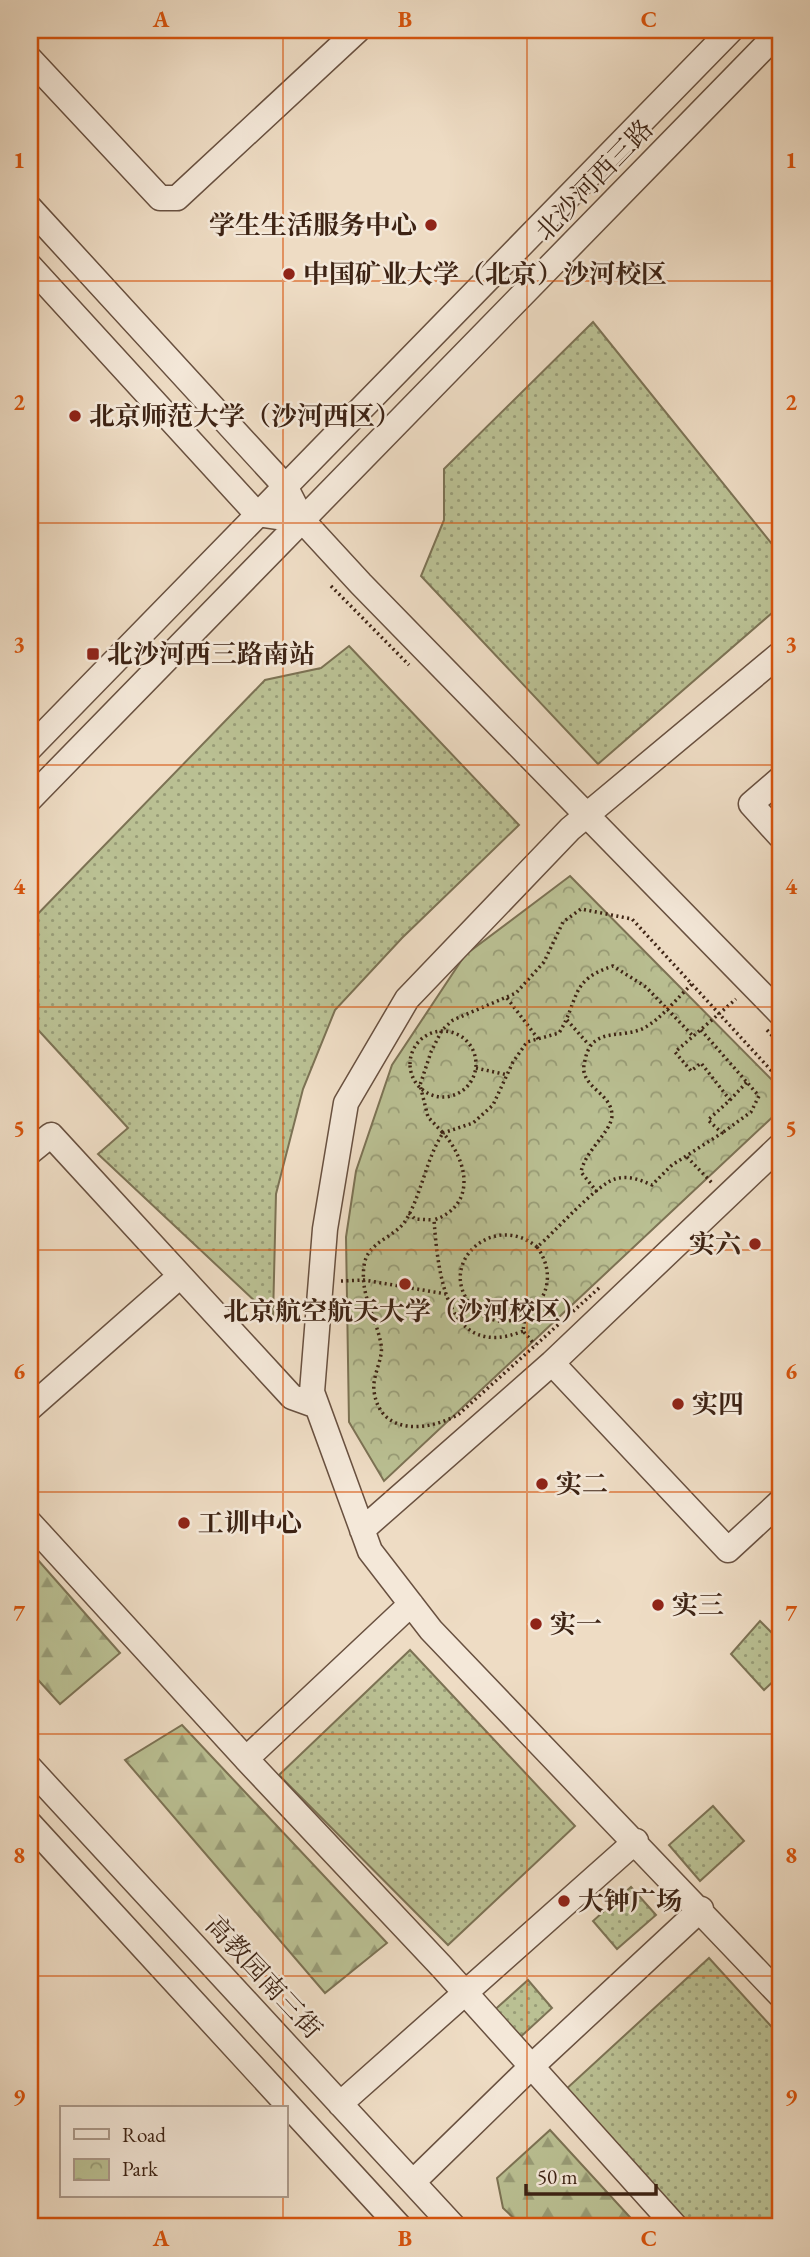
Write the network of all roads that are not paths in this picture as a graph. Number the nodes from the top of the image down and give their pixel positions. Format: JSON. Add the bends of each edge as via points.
{"nodes":[{"id":1,"x":358,"y":30,"type":"edge"},
{"id":2,"x":731,"y":30,"type":"edge"},
{"id":3,"x":780,"y":31,"type":"edge"},
{"id":4,"x":34,"y":71,"type":"edge"},
{"id":5,"x":30,"y":208,"type":"edge"},
{"id":6,"x":30,"y":266,"type":"edge"},
{"id":7,"x":285,"y":486,"type":"junction"},
{"id":8,"x":257,"y":514,"type":"junction"},
{"id":9,"x":303,"y":521,"type":"junction"},
{"id":10,"x":780,"y":654,"type":"edge"},
{"id":11,"x":30,"y":748,"type":"edge"},
{"id":12,"x":780,"y":779,"type":"edge"},
{"id":13,"x":30,"y":799,"type":"edge"},
{"id":14,"x":587,"y":816,"type":"junction"},
{"id":15,"x":780,"y":836,"type":"edge"},
{"id":16,"x":780,"y":1013,"type":"edge"},
{"id":17,"x":777,"y":1138,"type":"edge"},
{"id":18,"x":30,"y":1152,"type":"edge"},
{"id":19,"x":180,"y":1276,"type":"junction"},
{"id":20,"x":552,"y":1363,"type":"junction"},
{"id":21,"x":317,"y":1406,"type":"junction"},
{"id":22,"x":30,"y":1408,"type":"edge"},
{"id":23,"x":780,"y":1502,"type":"edge"},
{"id":24,"x":30,"y":1523,"type":"edge"},
{"id":25,"x":362,"y":1530,"type":"junction"},
{"id":26,"x":411,"y":1604,"type":"junction"},
{"id":27,"x":246,"y":1759,"type":"junction"},
{"id":28,"x":30,"y":1768,"type":"edge"},
{"id":29,"x":30,"y":1824,"type":"edge"},
{"id":30,"x":636,"y":1841,"type":"junction"},
{"id":31,"x":701,"y":1909,"type":"junction"},
{"id":32,"x":465,"y":1992,"type":"junction"},
{"id":33,"x":780,"y":1995,"type":"edge"},
{"id":34,"x":532,"y":2066,"type":"junction"},
{"id":35,"x":340,"y":2104,"type":"junction"},
{"id":36,"x":413,"y":2182,"type":"junction"},
{"id":37,"x":400,"y":2227,"type":"edge"},
{"id":38,"x":454,"y":2227,"type":"edge"},
{"id":39,"x":676,"y":2227,"type":"edge"}],
"edges":[{"from":1,"to":4,"type":"street","via":[[177,198],[160,198]]},
{"from":2,"to":7,"type":"street","name":"北沙河西三路"},
{"from":3,"to":9,"type":"street","name":"北沙河西三路"},
{"from":5,"to":7,"type":"street"},
{"from":6,"to":8,"type":"street"},
{"from":7,"to":8,"type":"street","name":"北沙河西三路"},
{"from":7,"to":9,"type":"street"},
{"from":8,"to":9,"type":"street"},
{"from":8,"to":11,"type":"street","name":"北沙河西三路"},
{"from":9,"to":13,"type":"street","name":"北沙河西三路"},
{"from":9,"to":14,"type":"street"},
{"from":10,"to":14,"type":"street"},
{"from":12,"to":15,"type":"street","via":[[751,804]]},
{"from":14,"to":16,"type":"street"},
{"from":14,"to":21,"type":"street","via":[[407,999],[346,1103],[325,1229],[312,1392]]},
{"from":17,"to":20,"type":"street","via":[[714,1192]]},
{"from":18,"to":19,"type":"street","via":[[51,1135]]},
{"from":19,"to":21,"type":"street","via":[[292,1397]]},
{"from":19,"to":22,"type":"street"},
{"from":20,"to":23,"type":"street","via":[[728,1550]]},
{"from":20,"to":25,"type":"street"},
{"from":21,"to":25,"type":"street"},
{"from":24,"to":27,"type":"street"},
{"from":25,"to":26,"type":"street","via":[[370,1550]]},
{"from":26,"to":27,"type":"street"},
{"from":26,"to":30,"type":"street"},
{"from":27,"to":32,"type":"street"},
{"from":28,"to":35,"type":"street","name":"高教园南三街"},
{"from":29,"to":37,"type":"street"},
{"from":30,"to":31,"type":"street"},
{"from":30,"to":32,"type":"street"},
{"from":31,"to":33,"type":"street"},
{"from":31,"to":34,"type":"street"},
{"from":32,"to":34,"type":"street"},
{"from":32,"to":35,"type":"street"},
{"from":34,"to":36,"type":"street"},
{"from":34,"to":39,"type":"street"},
{"from":35,"to":36,"type":"street","name":"高教园南三街"},
{"from":36,"to":38,"type":"street","name":"高教园南三街"}]}
